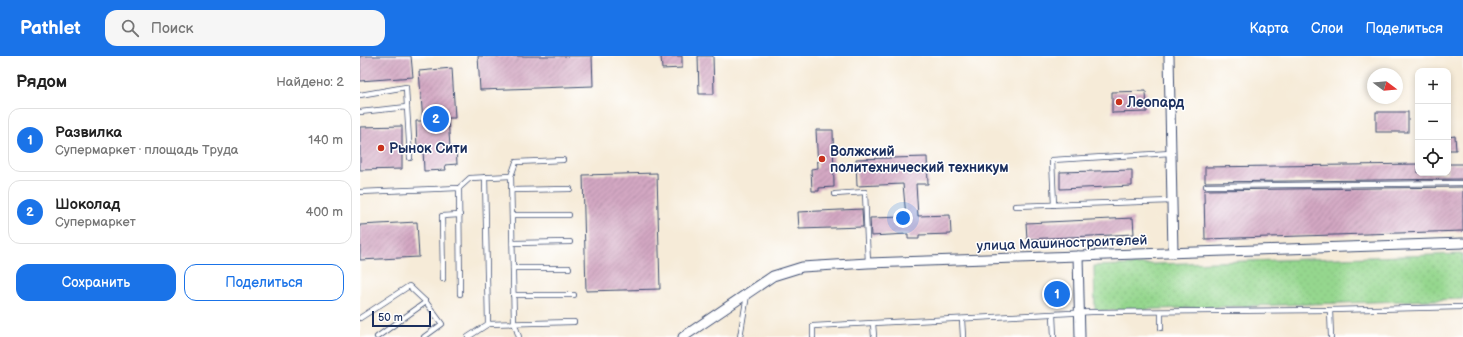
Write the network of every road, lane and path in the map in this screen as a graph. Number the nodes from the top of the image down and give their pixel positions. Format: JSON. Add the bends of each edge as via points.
{"nodes":[{"id":1,"x":1169,"y":56,"type":"edge"},
{"id":2,"x":360,"y":95,"type":"edge"},
{"id":3,"x":407,"y":107,"type":"junction"},
{"id":4,"x":360,"y":112,"type":"edge"},
{"id":5,"x":1171,"y":153,"type":"junction"},
{"id":6,"x":410,"y":158,"type":"dead end"},
{"id":7,"x":563,"y":160,"type":"dead end"},
{"id":8,"x":511,"y":176,"type":"junction"},
{"id":9,"x":485,"y":177,"type":"junction"},
{"id":10,"x":1463,"y":183,"type":"edge"},
{"id":11,"x":1206,"y":186,"type":"dead end"},
{"id":12,"x":459,"y":188,"type":"junction"},
{"id":13,"x":570,"y":189,"type":"dead end"},
{"id":14,"x":512,"y":190,"type":"junction"},
{"id":15,"x":360,"y":192,"type":"edge"},
{"id":16,"x":835,"y":194,"type":"dead end"},
{"id":17,"x":1172,"y":201,"type":"junction"},
{"id":18,"x":1054,"y":205,"type":"junction"},
{"id":19,"x":1015,"y":206,"type":"dead end"},
{"id":20,"x":460,"y":215,"type":"junction"},
{"id":21,"x":569,"y":215,"type":"dead end"},
{"id":22,"x":512,"y":216,"type":"junction"},
{"id":23,"x":570,"y":242,"type":"dead end"},
{"id":24,"x":513,"y":243,"type":"junction"},
{"id":25,"x":1463,"y":243,"type":"edge"},
{"id":26,"x":1173,"y":253,"type":"junction"},
{"id":27,"x":1078,"y":256,"type":"junction"},
{"id":28,"x":868,"y":263,"type":"junction"},
{"id":29,"x":513,"y":268,"type":"junction"},
{"id":30,"x":569,"y":268,"type":"dead end"},
{"id":31,"x":444,"y":279,"type":"dead end"},
{"id":32,"x":747,"y":293,"type":"junction"},
{"id":33,"x":460,"y":294,"type":"dead end"},
{"id":34,"x":513,"y":295,"type":"junction"},
{"id":35,"x":574,"y":295,"type":"dead end"},
{"id":36,"x":426,"y":302,"type":"junction"},
{"id":37,"x":1463,"y":307,"type":"edge"},
{"id":38,"x":1330,"y":310,"type":"junction"},
{"id":39,"x":1161,"y":312,"type":"junction"},
{"id":40,"x":1079,"y":314,"type":"junction"},
{"id":41,"x":1053,"y":315,"type":"junction"},
{"id":42,"x":360,"y":318,"type":"edge"},
{"id":43,"x":962,"y":319,"type":"junction"},
{"id":44,"x":514,"y":322,"type":"junction"},
{"id":45,"x":574,"y":322,"type":"dead end"},
{"id":46,"x":873,"y":323,"type":"junction"},
{"id":47,"x":488,"y":324,"type":"junction"},
{"id":48,"x":1161,"y":328,"type":"dead end"},
{"id":49,"x":377,"y":337,"type":"edge"},
{"id":50,"x":424,"y":337,"type":"edge"},
{"id":51,"x":468,"y":337,"type":"edge"},
{"id":52,"x":519,"y":337,"type":"edge"},
{"id":53,"x":683,"y":337,"type":"edge"},
{"id":54,"x":740,"y":337,"type":"edge"},
{"id":55,"x":813,"y":337,"type":"edge"},
{"id":56,"x":874,"y":337,"type":"edge"},
{"id":57,"x":963,"y":337,"type":"edge"},
{"id":58,"x":1054,"y":337,"type":"edge"},
{"id":59,"x":1080,"y":337,"type":"edge"},
{"id":60,"x":1331,"y":337,"type":"edge"}],
"edges":[{"from":1,"to":5,"type":"street"},
{"from":2,"to":3,"type":"lane","via":[[406,87]]},
{"from":3,"to":4,"type":"lane"},
{"from":3,"to":6,"type":"lane"},
{"from":5,"to":17,"type":"street"},
{"from":5,"to":18,"type":"lane","via":[[1052,160]]},
{"from":7,"to":8,"type":"lane","via":[[516,162]]},
{"from":8,"to":9,"type":"lane"},
{"from":8,"to":14,"type":"lane"},
{"from":9,"to":12,"type":"lane","via":[[470,178]]},
{"from":9,"to":47,"type":"lane"},
{"from":10,"to":11,"type":"lane"},
{"from":12,"to":15,"type":"lane"},
{"from":12,"to":20,"type":"lane"},
{"from":13,"to":14,"type":"lane"},
{"from":14,"to":22,"type":"lane"},
{"from":16,"to":28,"type":"lane","via":[[865,192]]},
{"from":17,"to":18,"type":"lane"},
{"from":17,"to":26,"type":"street"},
{"from":18,"to":19,"type":"lane"},
{"from":20,"to":31,"type":"lane","via":[[442,216]]},
{"from":20,"to":33,"type":"lane"},
{"from":21,"to":22,"type":"lane"},
{"from":22,"to":24,"type":"lane"},
{"from":23,"to":24,"type":"lane"},
{"from":24,"to":29,"type":"lane"},
{"from":25,"to":26,"type":"street","name":"улица Машиностроителей"},
{"from":26,"to":27,"type":"street","name":"улица Машиностроителей"},
{"from":27,"to":28,"type":"street","name":"улица Машиностроителей"},
{"from":27,"to":40,"type":"street"},
{"from":28,"to":32,"type":"street","name":"улица Машиностроителей","via":[[802,267],[773,276]]},
{"from":29,"to":30,"type":"lane"},
{"from":29,"to":34,"type":"lane"},
{"from":32,"to":53,"type":"street","name":"улица Машиностроителей"},
{"from":32,"to":54,"type":"lane"},
{"from":34,"to":35,"type":"lane"},
{"from":34,"to":44,"type":"lane"},
{"from":36,"to":42,"type":"lane","via":[[409,286]]},
{"from":36,"to":49,"type":"lane"},
{"from":36,"to":50,"type":"lane","via":[[442,324]]},
{"from":37,"to":38,"type":"lane"},
{"from":38,"to":39,"type":"lane"},
{"from":38,"to":60,"type":"lane"},
{"from":39,"to":40,"type":"lane"},
{"from":39,"to":48,"type":"lane"},
{"from":40,"to":41,"type":"lane"},
{"from":40,"to":59,"type":"street"},
{"from":41,"to":43,"type":"lane"},
{"from":41,"to":58,"type":"lane"},
{"from":43,"to":46,"type":"lane"},
{"from":43,"to":57,"type":"lane"},
{"from":44,"to":45,"type":"lane"},
{"from":44,"to":47,"type":"lane"},
{"from":44,"to":52,"type":"lane"},
{"from":46,"to":55,"type":"lane","via":[[813,326]]},
{"from":46,"to":56,"type":"lane"},
{"from":47,"to":51,"type":"lane"}]}
